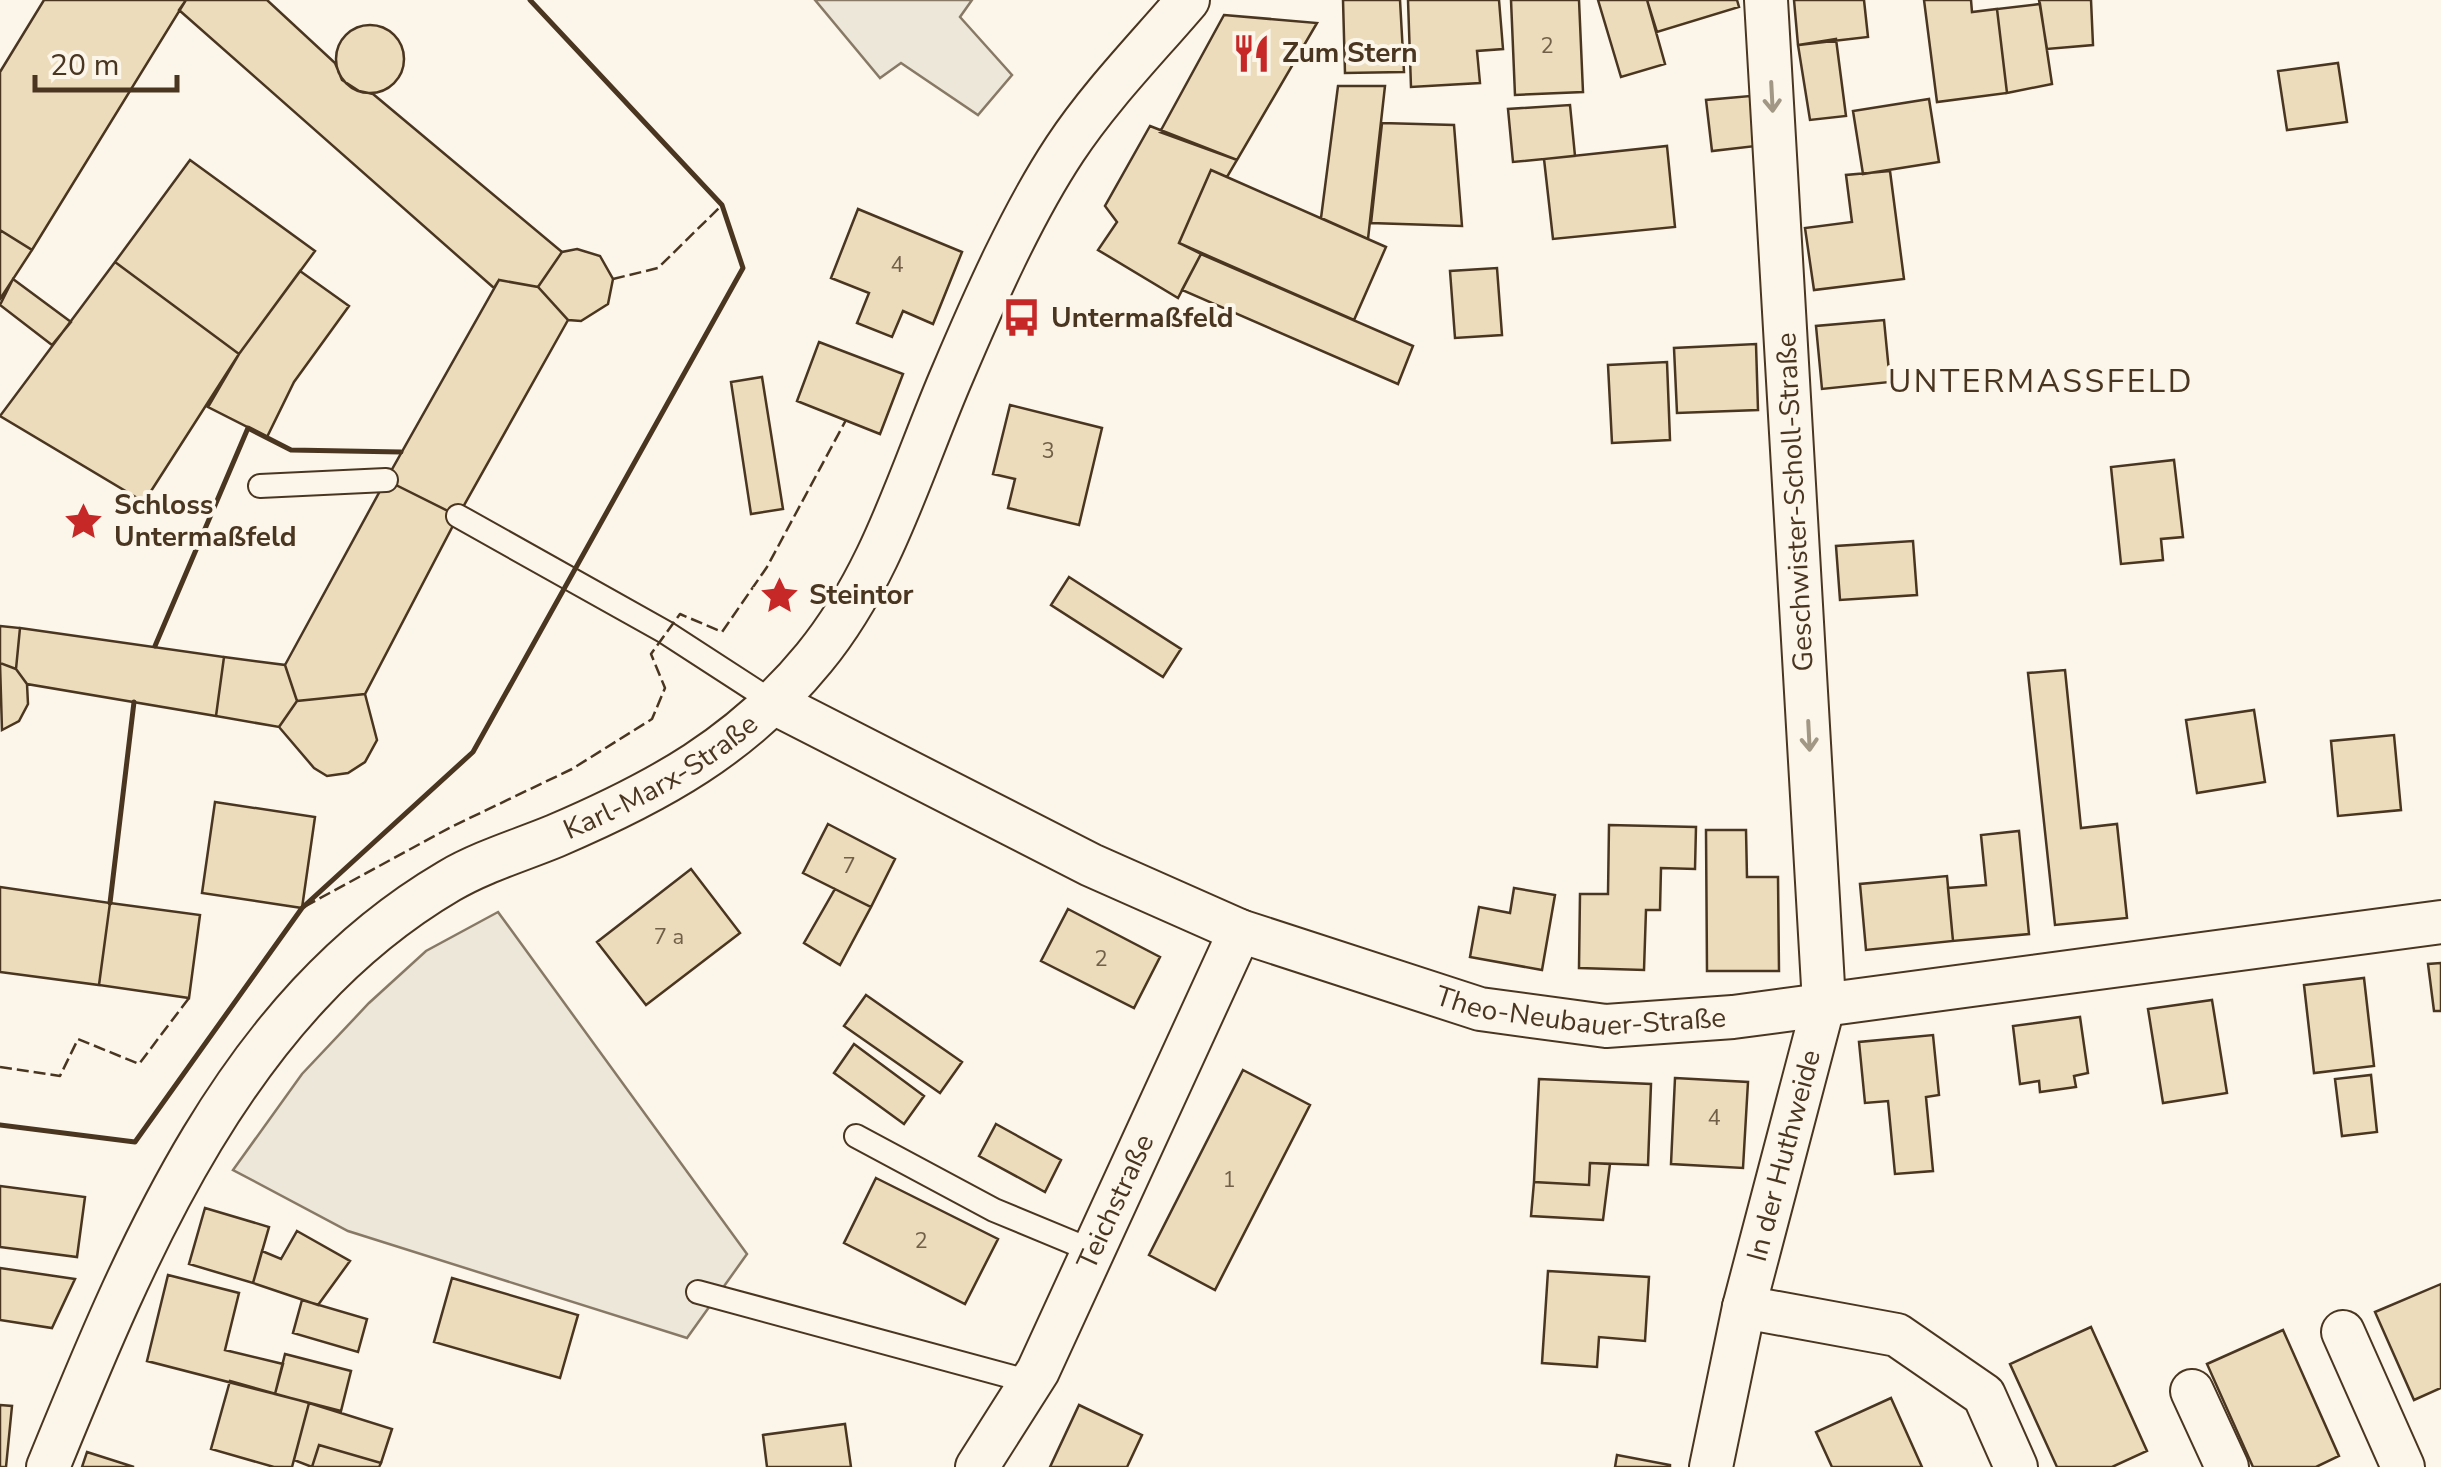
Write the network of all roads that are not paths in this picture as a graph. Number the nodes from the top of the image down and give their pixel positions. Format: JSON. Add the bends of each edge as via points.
{"nodes":[{"id":1,"x":1188,"y":0,"type":"edge"},
{"id":2,"x":1766,"y":0,"type":"edge"},
{"id":3,"x":386,"y":480,"type":"dead end"},
{"id":4,"x":260,"y":486,"type":"dead end"},
{"id":5,"x":458,"y":516,"type":"dead end"},
{"id":6,"x":776,"y":704,"type":"junction"},
{"id":7,"x":2441,"y":922,"type":"edge"},
{"id":8,"x":1240,"y":930,"type":"junction"},
{"id":9,"x":1824,"y":1003,"type":"junction"},
{"id":10,"x":856,"y":1136,"type":"dead end"},
{"id":11,"x":1093,"y":1251,"type":"junction"},
{"id":12,"x":698,"y":1292,"type":"dead end"},
{"id":13,"x":1744,"y":1307,"type":"junction"},
{"id":14,"x":2343,"y":1332,"type":"dead end"},
{"id":15,"x":1031,"y":1382,"type":"junction"},
{"id":16,"x":2192,"y":1392,"type":"dead end"},
{"id":17,"x":48,"y":1467,"type":"edge"},
{"id":18,"x":977,"y":1467,"type":"edge"},
{"id":19,"x":1711,"y":1467,"type":"edge"},
{"id":20,"x":2016,"y":1467,"type":"edge"},
{"id":21,"x":2227,"y":1467,"type":"edge"},
{"id":22,"x":2404,"y":1467,"type":"edge"}],
"edges":[{"from":1,"to":6,"type":"street","name":"Karl-Marx-Straße","via":[[1066,148],[953,372],[880,555],[828,642]]},
{"from":2,"to":9,"type":"street","name":"Geschwister-Scholl-Straße","one_way":true},
{"from":3,"to":4,"type":"lane"},
{"from":5,"to":6,"type":"lane","via":[[665,632]]},
{"from":6,"to":8,"type":"street","name":"Theo-Neubauer-Straße","via":[[1091,865]]},
{"from":6,"to":17,"type":"street","name":"Karl-Marx-Straße","via":[[706,759],[638,800],[453,878],[385,922],[313,990],[237,1084],[181,1174],[120,1290]]},
{"from":7,"to":9,"type":"street","name":"Theo-Neubauer-Straße"},
{"from":8,"to":9,"type":"street","name":"Theo-Neubauer-Straße","via":[[1480,1009],[1606,1026]]},
{"from":8,"to":11,"type":"street","name":"Teichstraße"},
{"from":9,"to":13,"type":"street","name":"In der Huthweide"},
{"from":10,"to":11,"type":"lane","via":[[994,1210]]},
{"from":11,"to":15,"type":"street","name":"Teichstraße"},
{"from":12,"to":15,"type":"lane"},
{"from":13,"to":19,"type":"street","name":"In der Huthweide"},
{"from":13,"to":20,"type":"street","via":[[1897,1334],[1984,1395]]},
{"from":14,"to":22,"type":"street"},
{"from":15,"to":18,"type":"street","name":"Teichstraße"},
{"from":16,"to":21,"type":"street"}]}
